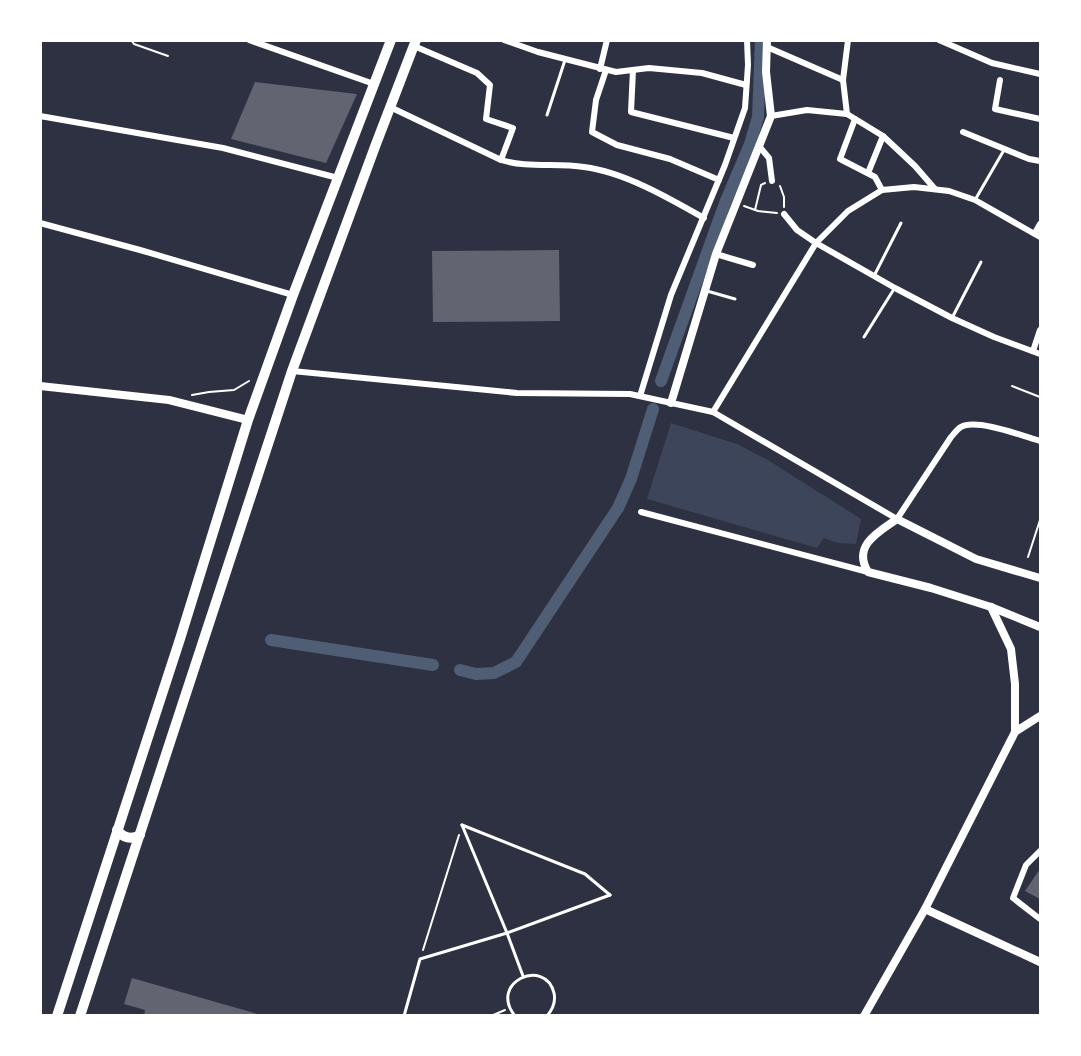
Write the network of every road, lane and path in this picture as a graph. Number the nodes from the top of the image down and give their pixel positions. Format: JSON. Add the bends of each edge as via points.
{"nodes":[{"id":1,"x":131,"y":40,"type":"edge"},
{"id":2,"x":249,"y":40,"type":"edge"},
{"id":3,"x":392,"y":40,"type":"edge"},
{"id":4,"x":504,"y":40,"type":"edge"},
{"id":5,"x":607,"y":40,"type":"edge"},
{"id":6,"x":747,"y":40,"type":"edge"},
{"id":7,"x":848,"y":40,"type":"edge"},
{"id":8,"x":939,"y":40,"type":"edge"},
{"id":9,"x":415,"y":43,"type":"edge"},
{"id":10,"x":767,"y":44,"type":"edge"},
{"id":11,"x":168,"y":57,"type":"dead end"},
{"id":12,"x":565,"y":60,"type":"junction"},
{"id":13,"x":603,"y":69,"type":"junction"},
{"id":14,"x":633,"y":70,"type":"junction"},
{"id":15,"x":1041,"y":74,"type":"edge"},
{"id":16,"x":843,"y":80,"type":"junction"},
{"id":17,"x":1000,"y":80,"type":"dead end"},
{"id":18,"x":374,"y":84,"type":"junction"},
{"id":19,"x":746,"y":85,"type":"junction"},
{"id":20,"x":390,"y":107,"type":"junction"},
{"id":21,"x":847,"y":114,"type":"junction"},
{"id":22,"x":548,"y":115,"type":"dead end"},
{"id":23,"x":40,"y":116,"type":"edge"},
{"id":24,"x":771,"y":116,"type":"junction"},
{"id":25,"x":855,"y":119,"type":"junction"},
{"id":26,"x":1041,"y":119,"type":"edge"},
{"id":27,"x":963,"y":132,"type":"dead end"},
{"id":28,"x":883,"y":136,"type":"junction"},
{"id":29,"x":734,"y":138,"type":"junction"},
{"id":30,"x":759,"y":146,"type":"junction"},
{"id":31,"x":1005,"y":150,"type":"junction"},
{"id":32,"x":501,"y":160,"type":"junction"},
{"id":33,"x":1041,"y":161,"type":"edge"},
{"id":34,"x":868,"y":173,"type":"junction"},
{"id":35,"x":339,"y":178,"type":"junction"},
{"id":36,"x":719,"y":180,"type":"junction"},
{"id":37,"x":772,"y":182,"type":"junction"},
{"id":38,"x":882,"y":189,"type":"junction"},
{"id":39,"x":935,"y":190,"type":"junction"},
{"id":40,"x":975,"y":200,"type":"junction"},
{"id":41,"x":736,"y":204,"type":"junction"},
{"id":42,"x":755,"y":210,"type":"junction"},
{"id":43,"x":784,"y":214,"type":"junction"},
{"id":44,"x":704,"y":218,"type":"junction"},
{"id":45,"x":40,"y":223,"type":"edge"},
{"id":46,"x":901,"y":223,"type":"dead end"},
{"id":47,"x":1041,"y":224,"type":"edge"},
{"id":48,"x":1038,"y":235,"type":"edge"},
{"id":49,"x":816,"y":243,"type":"junction"},
{"id":50,"x":716,"y":254,"type":"junction"},
{"id":51,"x":981,"y":262,"type":"dead end"},
{"id":52,"x":753,"y":265,"type":"dead end"},
{"id":53,"x":874,"y":276,"type":"junction"},
{"id":54,"x":895,"y":288,"type":"junction"},
{"id":55,"x":705,"y":291,"type":"junction"},
{"id":56,"x":293,"y":295,"type":"junction"},
{"id":57,"x":735,"y":299,"type":"dead end"},
{"id":58,"x":952,"y":318,"type":"junction"},
{"id":59,"x":1041,"y":330,"type":"edge"},
{"id":60,"x":864,"y":337,"type":"dead end"},
{"id":61,"x":1033,"y":351,"type":"junction"},
{"id":62,"x":1041,"y":354,"type":"edge"},
{"id":63,"x":268,"y":362,"type":"junction"},
{"id":64,"x":292,"y":371,"type":"junction"},
{"id":65,"x":40,"y":386,"type":"edge"},
{"id":66,"x":1012,"y":386,"type":"dead end"},
{"id":67,"x":189,"y":396,"type":"dead end"},
{"id":68,"x":640,"y":396,"type":"junction"},
{"id":69,"x":1041,"y":398,"type":"edge"},
{"id":70,"x":671,"y":403,"type":"junction"},
{"id":71,"x":713,"y":412,"type":"junction"},
{"id":72,"x":248,"y":420,"type":"junction"},
{"id":73,"x":1041,"y":441,"type":"edge"},
{"id":74,"x":641,"y":512,"type":"dead end"},
{"id":75,"x":897,"y":519,"type":"junction"},
{"id":76,"x":1041,"y":520,"type":"edge"},
{"id":77,"x":1028,"y":557,"type":"dead end"},
{"id":78,"x":868,"y":572,"type":"junction"},
{"id":79,"x":1041,"y":578,"type":"edge"},
{"id":80,"x":991,"y":607,"type":"junction"},
{"id":81,"x":1041,"y":627,"type":"edge"},
{"id":82,"x":1041,"y":716,"type":"edge"},
{"id":83,"x":1015,"y":732,"type":"junction"},
{"id":84,"x":462,"y":825,"type":"junction"},
{"id":85,"x":117,"y":830,"type":"junction"},
{"id":86,"x":140,"y":835,"type":"junction"},
{"id":87,"x":1041,"y":851,"type":"edge"},
{"id":88,"x":101,"y":880,"type":"junction"},
{"id":89,"x":123,"y":886,"type":"junction"},
{"id":90,"x":925,"y":909,"type":"junction"},
{"id":91,"x":1041,"y":919,"type":"edge"},
{"id":92,"x":507,"y":933,"type":"junction"},
{"id":93,"x":420,"y":959,"type":"junction"},
{"id":94,"x":1041,"y":962,"type":"edge"},
{"id":95,"x":523,"y":976,"type":"junction"},
{"id":96,"x":510,"y":1008,"type":"junction"},
{"id":97,"x":57,"y":1016,"type":"edge"},
{"id":98,"x":80,"y":1016,"type":"edge"},
{"id":99,"x":404,"y":1016,"type":"edge"},
{"id":100,"x":491,"y":1016,"type":"edge"},
{"id":101,"x":515,"y":1016,"type":"edge"},
{"id":102,"x":547,"y":1016,"type":"edge"},
{"id":103,"x":864,"y":1016,"type":"edge"}],
"edges":[{"from":1,"to":11,"type":"path"},
{"from":2,"to":18,"type":"street"},
{"from":3,"to":18,"type":"highway"},
{"from":4,"to":12,"type":"street"},
{"from":5,"to":13,"type":"street"},
{"from":6,"to":19,"type":"street"},
{"from":7,"to":16,"type":"street"},
{"from":8,"to":15,"type":"street","via":[[992,63]]},
{"from":9,"to":20,"type":"highway"},
{"from":9,"to":32,"type":"street","via":[[477,73],[490,85],[486,119],[513,128]]},
{"from":10,"to":16,"type":"street"},
{"from":10,"to":24,"type":"street"},
{"from":12,"to":13,"type":"street"},
{"from":12,"to":22,"type":"lane"},
{"from":13,"to":14,"type":"street"},
{"from":13,"to":36,"type":"street","via":[[592,132],[617,145],[670,159]]},
{"from":14,"to":19,"type":"street","via":[[702,73]]},
{"from":14,"to":29,"type":"street","via":[[631,112]]},
{"from":16,"to":21,"type":"street"},
{"from":17,"to":26,"type":"street","via":[[995,108]]},
{"from":18,"to":35,"type":"highway"},
{"from":19,"to":29,"type":"street","via":[[745,108]]},
{"from":20,"to":32,"type":"street"},
{"from":20,"to":64,"type":"highway"},
{"from":21,"to":24,"type":"street","via":[[807,110]]},
{"from":21,"to":25,"type":"street"},
{"from":23,"to":35,"type":"street","via":[[223,148]]},
{"from":24,"to":30,"type":"street"},
{"from":25,"to":28,"type":"street"},
{"from":25,"to":34,"type":"street","via":[[840,159]]},
{"from":27,"to":31,"type":"street"},
{"from":28,"to":34,"type":"street"},
{"from":28,"to":39,"type":"street"},
{"from":29,"to":36,"type":"street"},
{"from":30,"to":37,"type":"street","via":[[769,158]]},
{"from":30,"to":41,"type":"street"},
{"from":31,"to":33,"type":"street"},
{"from":31,"to":40,"type":"lane"},
{"from":32,"to":44,"type":"street","via":[[512,164],[585,167],[614,174]]},
{"from":34,"to":38,"type":"street"},
{"from":35,"to":56,"type":"highway"},
{"from":36,"to":44,"type":"street"},
{"from":37,"to":42,"type":"path","via":[[761,185]]},
{"from":37,"to":43,"type":"path","via":[[780,183]]},
{"from":38,"to":39,"type":"street"},
{"from":38,"to":49,"type":"street","via":[[848,210]]},
{"from":39,"to":40,"type":"street"},
{"from":40,"to":48,"type":"street"},
{"from":41,"to":42,"type":"path"},
{"from":41,"to":50,"type":"street"},
{"from":42,"to":43,"type":"path"},
{"from":43,"to":49,"type":"street","via":[[797,230]]},
{"from":44,"to":68,"type":"street","via":[[671,295]]},
{"from":45,"to":56,"type":"street"},
{"from":46,"to":53,"type":"lane"},
{"from":47,"to":48,"type":"street"},
{"from":49,"to":53,"type":"street"},
{"from":49,"to":71,"type":"street"},
{"from":50,"to":52,"type":"street"},
{"from":50,"to":55,"type":"street"},
{"from":51,"to":58,"type":"lane"},
{"from":53,"to":54,"type":"street"},
{"from":54,"to":58,"type":"street"},
{"from":54,"to":60,"type":"lane"},
{"from":55,"to":57,"type":"lane"},
{"from":55,"to":70,"type":"street"},
{"from":56,"to":63,"type":"highway"},
{"from":58,"to":61,"type":"street"},
{"from":59,"to":61,"type":"street"},
{"from":61,"to":62,"type":"street"},
{"from":63,"to":67,"type":"path","via":[[256,376],[234,390]]},
{"from":63,"to":72,"type":"highway"},
{"from":64,"to":68,"type":"street","via":[[517,393]]},
{"from":64,"to":86,"type":"highway"},
{"from":65,"to":72,"type":"main road","via":[[169,400]]},
{"from":66,"to":69,"type":"path"},
{"from":68,"to":70,"type":"street"},
{"from":70,"to":71,"type":"street"},
{"from":71,"to":75,"type":"street"},
{"from":72,"to":85,"type":"highway"},
{"from":73,"to":75,"type":"street","via":[[982,424],[962,427],[951,437]]},
{"from":74,"to":78,"type":"street"},
{"from":75,"to":78,"type":"street","via":[[864,548]]},
{"from":75,"to":79,"type":"street","via":[[976,559]]},
{"from":76,"to":77,"type":"path"},
{"from":78,"to":80,"type":"street"},
{"from":80,"to":81,"type":"street"},
{"from":80,"to":83,"type":"street","via":[[1011,649]]},
{"from":82,"to":83,"type":"street"},
{"from":83,"to":90,"type":"street"},
{"from":84,"to":92,"type":"lane"},
{"from":84,"to":92,"type":"lane","via":[[585,874],[610,895]]},
{"from":84,"to":93,"type":"path"},
{"from":85,"to":86,"type":"highway","via":[[124,837]]},
{"from":85,"to":88,"type":"highway"},
{"from":86,"to":89,"type":"highway"},
{"from":87,"to":91,"type":"street","via":[[1026,866],[1013,898]]},
{"from":88,"to":89,"type":"highway","via":[[112,877]]},
{"from":88,"to":97,"type":"highway"},
{"from":89,"to":98,"type":"highway"},
{"from":90,"to":94,"type":"street"},
{"from":90,"to":103,"type":"street"},
{"from":92,"to":93,"type":"lane"},
{"from":92,"to":95,"type":"lane"},
{"from":93,"to":99,"type":"lane"},
{"from":95,"to":96,"type":"lane","via":[[508,993]]},
{"from":95,"to":102,"type":"lane","via":[[538,976],[550,985],[555,999]]},
{"from":96,"to":100,"type":"path"},
{"from":96,"to":101,"type":"lane"}]}
